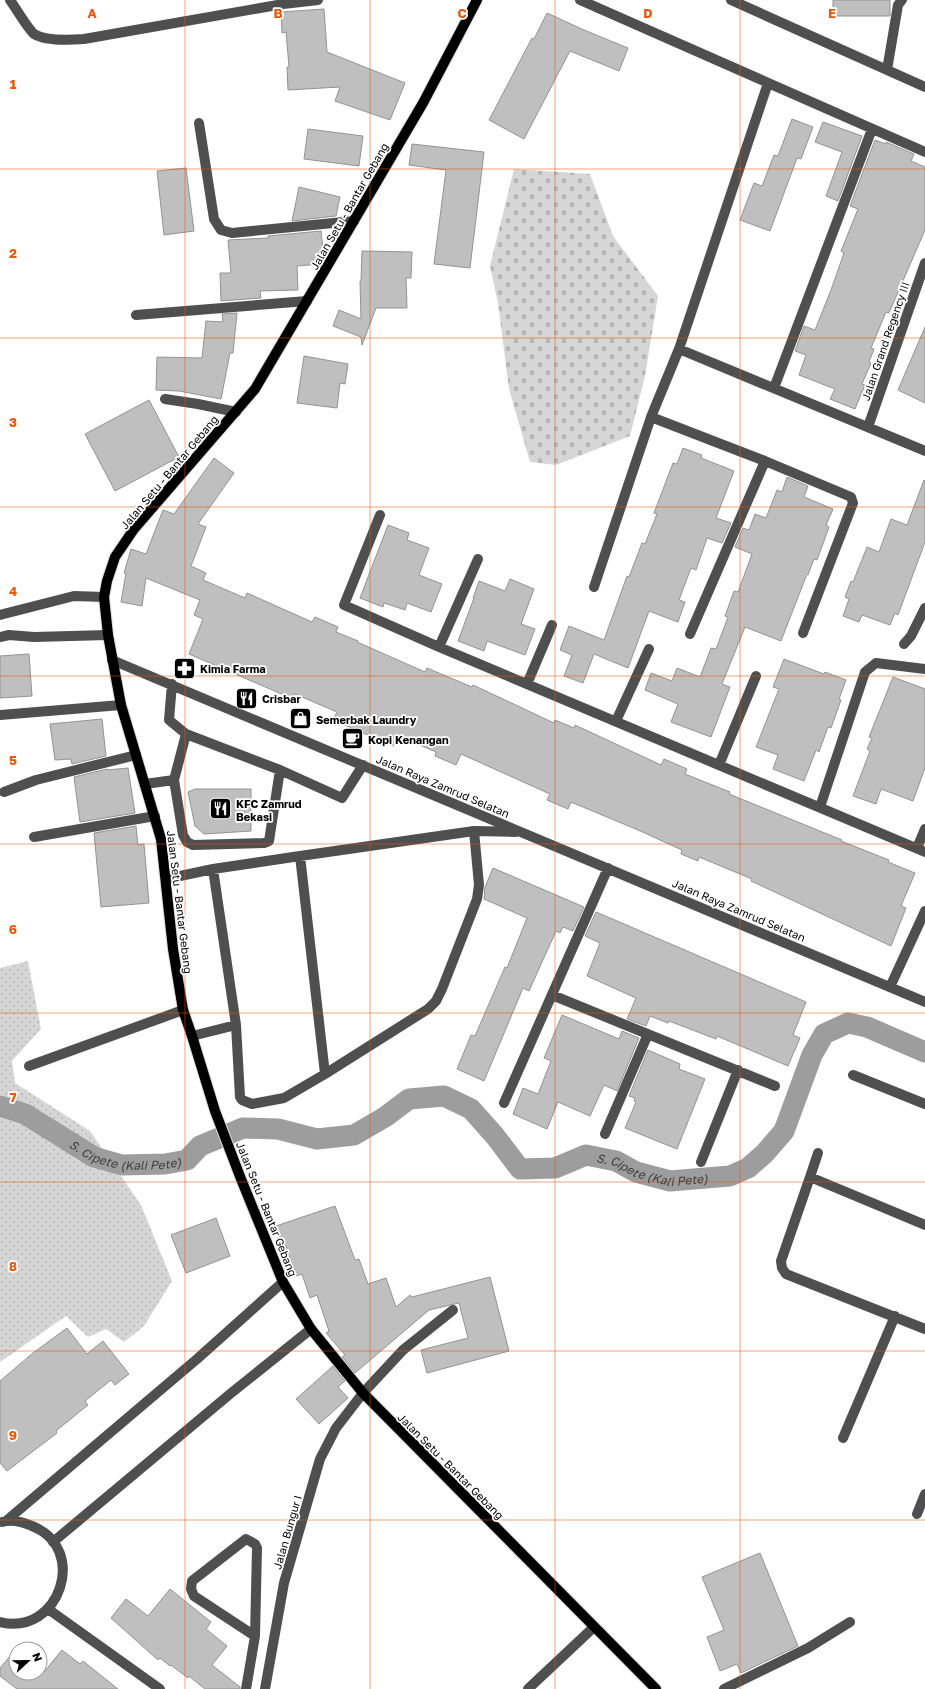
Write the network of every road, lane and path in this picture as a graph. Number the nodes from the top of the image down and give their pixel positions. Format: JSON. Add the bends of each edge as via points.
{"nodes":[{"id":1,"x":10,"y":0,"type":"edge"},
{"id":2,"x":318,"y":0,"type":"edge"},
{"id":3,"x":477,"y":0,"type":"edge"},
{"id":4,"x":580,"y":0,"type":"edge"},
{"id":5,"x":731,"y":0,"type":"edge"},
{"id":6,"x":902,"y":0,"type":"edge"},
{"id":7,"x":887,"y":70,"type":"junction"},
{"id":8,"x":768,"y":83,"type":"junction"},
{"id":9,"x":925,"y":87,"type":"edge"},
{"id":10,"x":199,"y":123,"type":"dead end"},
{"id":11,"x":872,"y":130,"type":"junction"},
{"id":12,"x":925,"y":152,"type":"edge"},
{"id":13,"x":354,"y":221,"type":"junction"},
{"id":14,"x":925,"y":263,"type":"edge"},
{"id":15,"x":306,"y":301,"type":"junction"},
{"id":16,"x":136,"y":315,"type":"dead end"},
{"id":17,"x":679,"y":349,"type":"junction"},
{"id":18,"x":774,"y":388,"type":"junction"},
{"id":19,"x":165,"y":399,"type":"dead end"},
{"id":20,"x":236,"y":412,"type":"junction"},
{"id":21,"x":651,"y":417,"type":"junction"},
{"id":22,"x":868,"y":427,"type":"junction"},
{"id":23,"x":925,"y":450,"type":"edge"},
{"id":24,"x":765,"y":461,"type":"junction"},
{"id":25,"x":380,"y":515,"type":"dead end"},
{"id":26,"x":478,"y":559,"type":"dead end"},
{"id":27,"x":594,"y":587,"type":"dead end"},
{"id":28,"x":104,"y":598,"type":"junction"},
{"id":29,"x":925,"y":608,"type":"edge"},
{"id":30,"x":0,"y":615,"type":"edge"},
{"id":31,"x":552,"y":625,"type":"dead end"},
{"id":32,"x":803,"y":633,"type":"dead end"},
{"id":33,"x":690,"y":634,"type":"dead end"},
{"id":34,"x":108,"y":635,"type":"junction"},
{"id":35,"x":0,"y":637,"type":"edge"},
{"id":36,"x":904,"y":644,"type":"dead end"},
{"id":37,"x":439,"y":647,"type":"junction"},
{"id":38,"x":649,"y":649,"type":"dead end"},
{"id":39,"x":112,"y":660,"type":"junction"},
{"id":40,"x":925,"y":669,"type":"edge"},
{"id":41,"x":756,"y":676,"type":"dead end"},
{"id":42,"x":172,"y":684,"type":"junction"},
{"id":43,"x":527,"y":684,"type":"junction"},
{"id":44,"x":121,"y":704,"type":"junction"},
{"id":45,"x":0,"y":715,"type":"edge"},
{"id":46,"x":616,"y":722,"type":"junction"},
{"id":47,"x":186,"y":734,"type":"junction"},
{"id":48,"x":136,"y":755,"type":"junction"},
{"id":49,"x":363,"y":765,"type":"junction"},
{"id":50,"x":719,"y":765,"type":"junction"},
{"id":51,"x":280,"y":770,"type":"junction"},
{"id":52,"x":174,"y":780,"type":"junction"},
{"id":53,"x":145,"y":784,"type":"junction"},
{"id":54,"x":4,"y":792,"type":"dead end"},
{"id":55,"x":820,"y":808,"type":"junction"},
{"id":56,"x":155,"y":816,"type":"junction"},
{"id":57,"x":925,"y":829,"type":"edge"},
{"id":58,"x":474,"y":832,"type":"junction"},
{"id":59,"x":522,"y":832,"type":"junction"},
{"id":60,"x":34,"y":837,"type":"dead end"},
{"id":61,"x":921,"y":850,"type":"edge"},
{"id":62,"x":300,"y":856,"type":"junction"},
{"id":63,"x":608,"y":868,"type":"junction"},
{"id":64,"x":213,"y":869,"type":"junction"},
{"id":65,"x":166,"y":879,"type":"junction"},
{"id":66,"x":925,"y":911,"type":"edge"},
{"id":67,"x":890,"y":987,"type":"junction"},
{"id":68,"x":552,"y":995,"type":"junction"},
{"id":69,"x":925,"y":1002,"type":"edge"},
{"id":70,"x":183,"y":1010,"type":"junction"},
{"id":71,"x":236,"y":1025,"type":"junction"},
{"id":72,"x":648,"y":1034,"type":"junction"},
{"id":73,"x":192,"y":1036,"type":"junction"},
{"id":74,"x":29,"y":1066,"type":"dead end"},
{"id":75,"x":738,"y":1070,"type":"junction"},
{"id":76,"x":325,"y":1074,"type":"junction"},
{"id":77,"x":853,"y":1075,"type":"dead end"},
{"id":78,"x":775,"y":1086,"type":"dead end"},
{"id":79,"x":504,"y":1103,"type":"dead end"},
{"id":80,"x":925,"y":1104,"type":"edge"},
{"id":81,"x":606,"y":1134,"type":"dead end"},
{"id":82,"x":818,"y":1153,"type":"dead end"},
{"id":83,"x":701,"y":1162,"type":"dead end"},
{"id":84,"x":810,"y":1177,"type":"junction"},
{"id":85,"x":925,"y":1225,"type":"edge"},
{"id":86,"x":283,"y":1282,"type":"junction"},
{"id":87,"x":452,"y":1310,"type":"dead end"},
{"id":88,"x":895,"y":1316,"type":"junction"},
{"id":89,"x":925,"y":1329,"type":"edge"},
{"id":90,"x":311,"y":1330,"type":"junction"},
{"id":91,"x":363,"y":1393,"type":"junction"},
{"id":92,"x":843,"y":1438,"type":"dead end"},
{"id":93,"x":925,"y":1494,"type":"edge"},
{"id":94,"x":917,"y":1514,"type":"dead end"},
{"id":95,"x":3,"y":1522,"type":"edge"},
{"id":96,"x":53,"y":1542,"type":"junction"},
{"id":97,"x":48,"y":1609,"type":"junction"},
{"id":98,"x":0,"y":1622,"type":"edge"},
{"id":99,"x":850,"y":1622,"type":"dead end"},
{"id":100,"x":594,"y":1627,"type":"junction"},
{"id":101,"x":255,"y":1636,"type":"junction"},
{"id":102,"x":160,"y":1689,"type":"edge"},
{"id":103,"x":246,"y":1689,"type":"edge"},
{"id":104,"x":265,"y":1689,"type":"edge"},
{"id":105,"x":528,"y":1689,"type":"edge"},
{"id":106,"x":656,"y":1689,"type":"edge"},
{"id":107,"x":724,"y":1689,"type":"edge"}],
"edges":[{"from":1,"to":2,"type":"street","via":[[34,34],[69,40]]},
{"from":3,"to":13,"type":"main road","name":"Jalan Setu - Bantar Gebang","via":[[423,103]]},
{"from":4,"to":8,"type":"street"},
{"from":5,"to":7,"type":"street"},
{"from":6,"to":7,"type":"street","via":[[898,5]]},
{"from":7,"to":9,"type":"street"},
{"from":8,"to":11,"type":"street"},
{"from":8,"to":17,"type":"street"},
{"from":10,"to":13,"type":"street","via":[[214,219],[221,230],[232,234]]},
{"from":11,"to":12,"type":"street"},
{"from":11,"to":18,"type":"street"},
{"from":13,"to":15,"type":"main road","name":"Jalan Setu - Bantar Gebang"},
{"from":14,"to":22,"type":"street","name":"Jalan Grand Regency III"},
{"from":15,"to":16,"type":"street"},
{"from":15,"to":20,"type":"main road","name":"Jalan Setu - Bantar Gebang","via":[[255,389]]},
{"from":17,"to":18,"type":"street"},
{"from":17,"to":21,"type":"street"},
{"from":18,"to":22,"type":"street"},
{"from":19,"to":20,"type":"street"},
{"from":20,"to":28,"type":"main road","name":"Jalan Setu - Bantar Gebang","via":[[134,529],[115,557]]},
{"from":21,"to":24,"type":"street"},
{"from":21,"to":27,"type":"street"},
{"from":22,"to":23,"type":"street"},
{"from":24,"to":32,"type":"street","via":[[853,500]]},
{"from":24,"to":33,"type":"street"},
{"from":25,"to":37,"type":"street","via":[[344,605]]},
{"from":26,"to":37,"type":"street"},
{"from":28,"to":30,"type":"street","via":[[74,596]]},
{"from":28,"to":34,"type":"main road","name":"Jalan Setu - Bantar Gebang"},
{"from":29,"to":36,"type":"street","via":[[911,636]]},
{"from":31,"to":43,"type":"street"},
{"from":34,"to":35,"type":"street"},
{"from":34,"to":39,"type":"main road","name":"Jalan Setu - Bantar Gebang"},
{"from":37,"to":43,"type":"street"},
{"from":38,"to":46,"type":"street"},
{"from":39,"to":42,"type":"street","name":"Jalan Raya Zamrud Selatan"},
{"from":39,"to":44,"type":"main road","name":"Jalan Setu - Bantar Gebang"},
{"from":40,"to":55,"type":"street","via":[[876,663],[865,672]]},
{"from":41,"to":50,"type":"street"},
{"from":42,"to":47,"type":"street","via":[[169,720]]},
{"from":42,"to":49,"type":"street","name":"Jalan Raya Zamrud Selatan"},
{"from":43,"to":46,"type":"street"},
{"from":44,"to":45,"type":"street"},
{"from":44,"to":48,"type":"main road","name":"Jalan Setu - Bantar Gebang"},
{"from":46,"to":50,"type":"street"},
{"from":47,"to":51,"type":"street"},
{"from":47,"to":52,"type":"street"},
{"from":48,"to":53,"type":"main road","name":"Jalan Setu - Bantar Gebang"},
{"from":48,"to":54,"type":"street","via":[[36,780]]},
{"from":49,"to":51,"type":"street","via":[[342,798]]},
{"from":49,"to":59,"type":"street","name":"Jalan Raya Zamrud Selatan"},
{"from":50,"to":55,"type":"street"},
{"from":51,"to":52,"type":"street","via":[[271,833],[269,840],[264,843],[194,845],[187,842],[183,835]]},
{"from":52,"to":53,"type":"street"},
{"from":53,"to":56,"type":"main road","name":"Jalan Setu - Bantar Gebang"},
{"from":55,"to":61,"type":"street"},
{"from":56,"to":60,"type":"street"},
{"from":56,"to":65,"type":"main road","name":"Jalan Setu - Bantar Gebang"},
{"from":57,"to":61,"type":"street"},
{"from":58,"to":59,"type":"street","name":"Jalan Raya Zamrud Selatan"},
{"from":58,"to":62,"type":"street","name":"Jalan Raya Zamrud Selatan"},
{"from":58,"to":76,"type":"street","via":[[479,885],[477,899],[436,1001],[428,1009]]},
{"from":59,"to":63,"type":"street","name":"Jalan Raya Zamrud Selatan"},
{"from":62,"to":64,"type":"street","name":"Jalan Raya Zamrud Selatan"},
{"from":62,"to":76,"type":"street"},
{"from":63,"to":67,"type":"street","name":"Jalan Raya Zamrud Selatan"},
{"from":63,"to":68,"type":"street"},
{"from":64,"to":65,"type":"street","name":"Jalan Raya Zamrud Selatan"},
{"from":64,"to":71,"type":"street"},
{"from":65,"to":70,"type":"main road","name":"Jalan Setu - Bantar Gebang","via":[[173,949]]},
{"from":66,"to":67,"type":"street"},
{"from":67,"to":69,"type":"street","name":"Jalan Raya Zamrud Selatan"},
{"from":68,"to":72,"type":"street"},
{"from":68,"to":79,"type":"street"},
{"from":70,"to":73,"type":"main road","name":"Jalan Setu - Bantar Gebang"},
{"from":70,"to":74,"type":"street"},
{"from":71,"to":73,"type":"street"},
{"from":71,"to":76,"type":"street","via":[[240,1097],[246,1102],[252,1104],[284,1098]]},
{"from":72,"to":75,"type":"street"},
{"from":72,"to":81,"type":"street"},
{"from":73,"to":86,"type":"main road","name":"Jalan Setu - Bantar Gebang","via":[[214,1111]]},
{"from":75,"to":78,"type":"street"},
{"from":75,"to":83,"type":"street"},
{"from":77,"to":80,"type":"street"},
{"from":82,"to":84,"type":"street"},
{"from":84,"to":85,"type":"street"},
{"from":84,"to":88,"type":"street","via":[[781,1261],[782,1268],[786,1274]]},
{"from":86,"to":90,"type":"main road","name":"Jalan Setu - Bantar Gebang"},
{"from":86,"to":95,"type":"street","via":[[191,1364]]},
{"from":87,"to":91,"type":"street","name":"Jalan Bungur I","via":[[403,1350]]},
{"from":88,"to":89,"type":"street"},
{"from":88,"to":92,"type":"street"},
{"from":90,"to":91,"type":"main road","name":"Jalan Setu - Bantar Gebang"},
{"from":90,"to":96,"type":"street"},
{"from":91,"to":100,"type":"main road","name":"Jalan Setu - Bantar Gebang"},
{"from":91,"to":104,"type":"street","name":"Jalan Bungur I","via":[[336,1428],[320,1459],[284,1583]]},
{"from":93,"to":94,"type":"street"},
{"from":95,"to":96,"type":"street","via":[[22,1522],[38,1528]]},
{"from":96,"to":97,"type":"street","via":[[63,1568],[62,1583],[57,1597]]},
{"from":97,"to":98,"type":"street","via":[[36,1618],[22,1623]]},
{"from":97,"to":102,"type":"street"},
{"from":99,"to":107,"type":"street","via":[[808,1648]]},
{"from":100,"to":105,"type":"street"},
{"from":100,"to":106,"type":"main road","name":"Jalan Setu - Bantar Gebang"},
{"from":101,"to":101,"type":"street","via":[[257,1548],[246,1539],[192,1581],[191,1589],[194,1596]]},
{"from":101,"to":103,"type":"street"}]}
